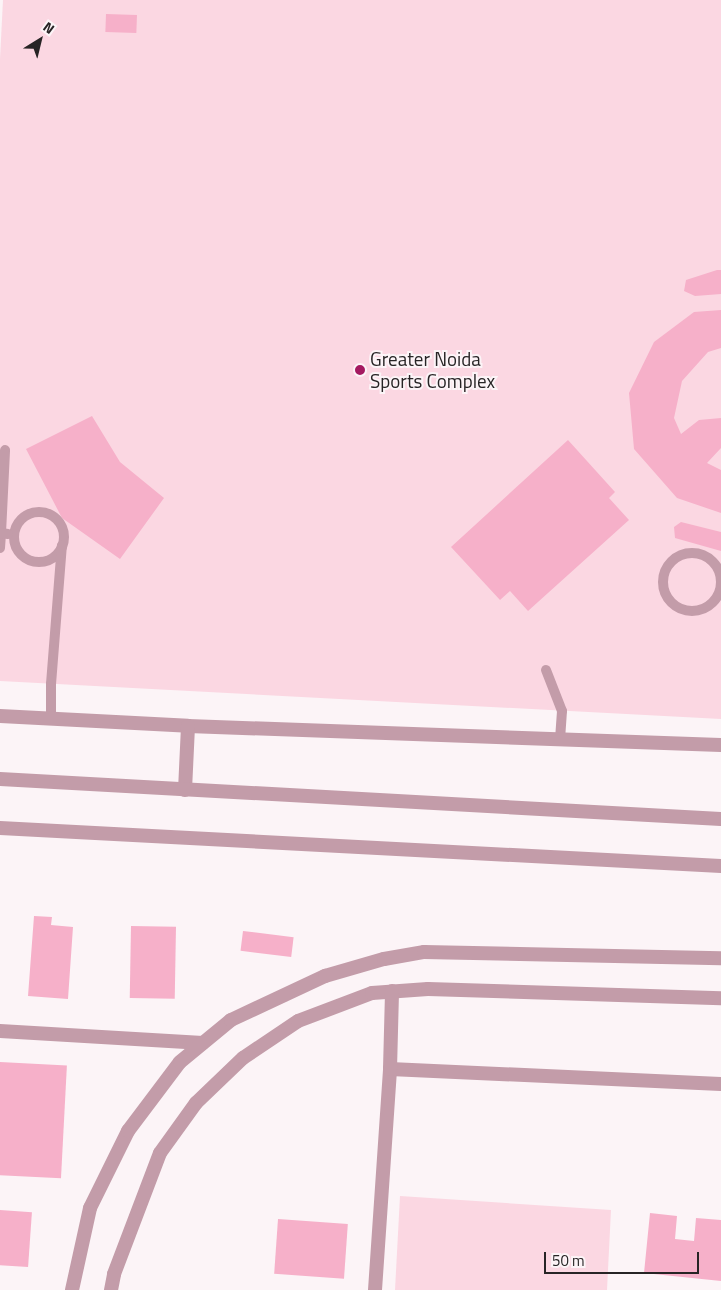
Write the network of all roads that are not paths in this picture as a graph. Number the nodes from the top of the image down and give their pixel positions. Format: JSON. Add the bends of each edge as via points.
{"nodes":[{"id":1,"x":5,"y":450,"type":"dead end"},
{"id":2,"x":1,"y":534,"type":"edge"},
{"id":3,"x":14,"y":534,"type":"junction"},
{"id":4,"x":62,"y":545,"type":"junction"},
{"id":5,"x":0,"y":548,"type":"edge"},
{"id":6,"x":671,"y":602,"type":"joint"},
{"id":7,"x":546,"y":670,"type":"dead end"},
{"id":8,"x":0,"y":716,"type":"edge"},
{"id":9,"x":51,"y":719,"type":"junction"},
{"id":10,"x":188,"y":726,"type":"junction"},
{"id":11,"x":560,"y":740,"type":"junction"},
{"id":12,"x":721,"y":745,"type":"edge"},
{"id":13,"x":0,"y":779,"type":"edge"},
{"id":14,"x":185,"y":790,"type":"junction"},
{"id":15,"x":721,"y":819,"type":"edge"},
{"id":16,"x":0,"y":828,"type":"edge"},
{"id":17,"x":721,"y":866,"type":"edge"},
{"id":18,"x":721,"y":958,"type":"edge"},
{"id":19,"x":392,"y":991,"type":"junction"},
{"id":20,"x":721,"y":998,"type":"edge"},
{"id":21,"x":0,"y":1031,"type":"edge"},
{"id":22,"x":203,"y":1043,"type":"junction"},
{"id":23,"x":390,"y":1069,"type":"junction"},
{"id":24,"x":721,"y":1084,"type":"edge"},
{"id":25,"x":72,"y":1290,"type":"edge"},
{"id":26,"x":111,"y":1290,"type":"edge"},
{"id":27,"x":375,"y":1290,"type":"edge"}],
"edges":[{"from":1,"to":2,"type":"lane"},
{"from":2,"to":3,"type":"lane"},
{"from":2,"to":5,"type":"lane"},
{"from":3,"to":4,"type":"lane","via":[[19,552],[34,561],[52,557]]},
{"from":3,"to":4,"type":"lane","via":[[18,522],[28,514],[46,513],[60,524],[64,536]]},
{"from":4,"to":9,"type":"lane"},
{"from":6,"to":6,"type":"lane","via":[[663,584],[668,565],[685,554],[703,555],[710,560],[716,567],[720,584],[713,601],[698,610],[688,610]]},
{"from":7,"to":11,"type":"lane","via":[[562,711]]},
{"from":8,"to":9,"type":"street"},
{"from":9,"to":10,"type":"street"},
{"from":10,"to":11,"type":"street"},
{"from":10,"to":14,"type":"street"},
{"from":11,"to":12,"type":"street"},
{"from":13,"to":14,"type":"street"},
{"from":14,"to":15,"type":"street"},
{"from":16,"to":17,"type":"street"},
{"from":18,"to":22,"type":"street","via":[[424,952],[384,959],[325,976],[231,1020]]},
{"from":19,"to":20,"type":"street","via":[[428,989]]},
{"from":19,"to":23,"type":"street"},
{"from":19,"to":26,"type":"street","via":[[372,994],[298,1021],[243,1058],[196,1103],[160,1152],[114,1274]]},
{"from":21,"to":22,"type":"street"},
{"from":22,"to":25,"type":"street","via":[[180,1062],[128,1131],[90,1208]]},
{"from":23,"to":24,"type":"street"},
{"from":23,"to":27,"type":"street"}]}
